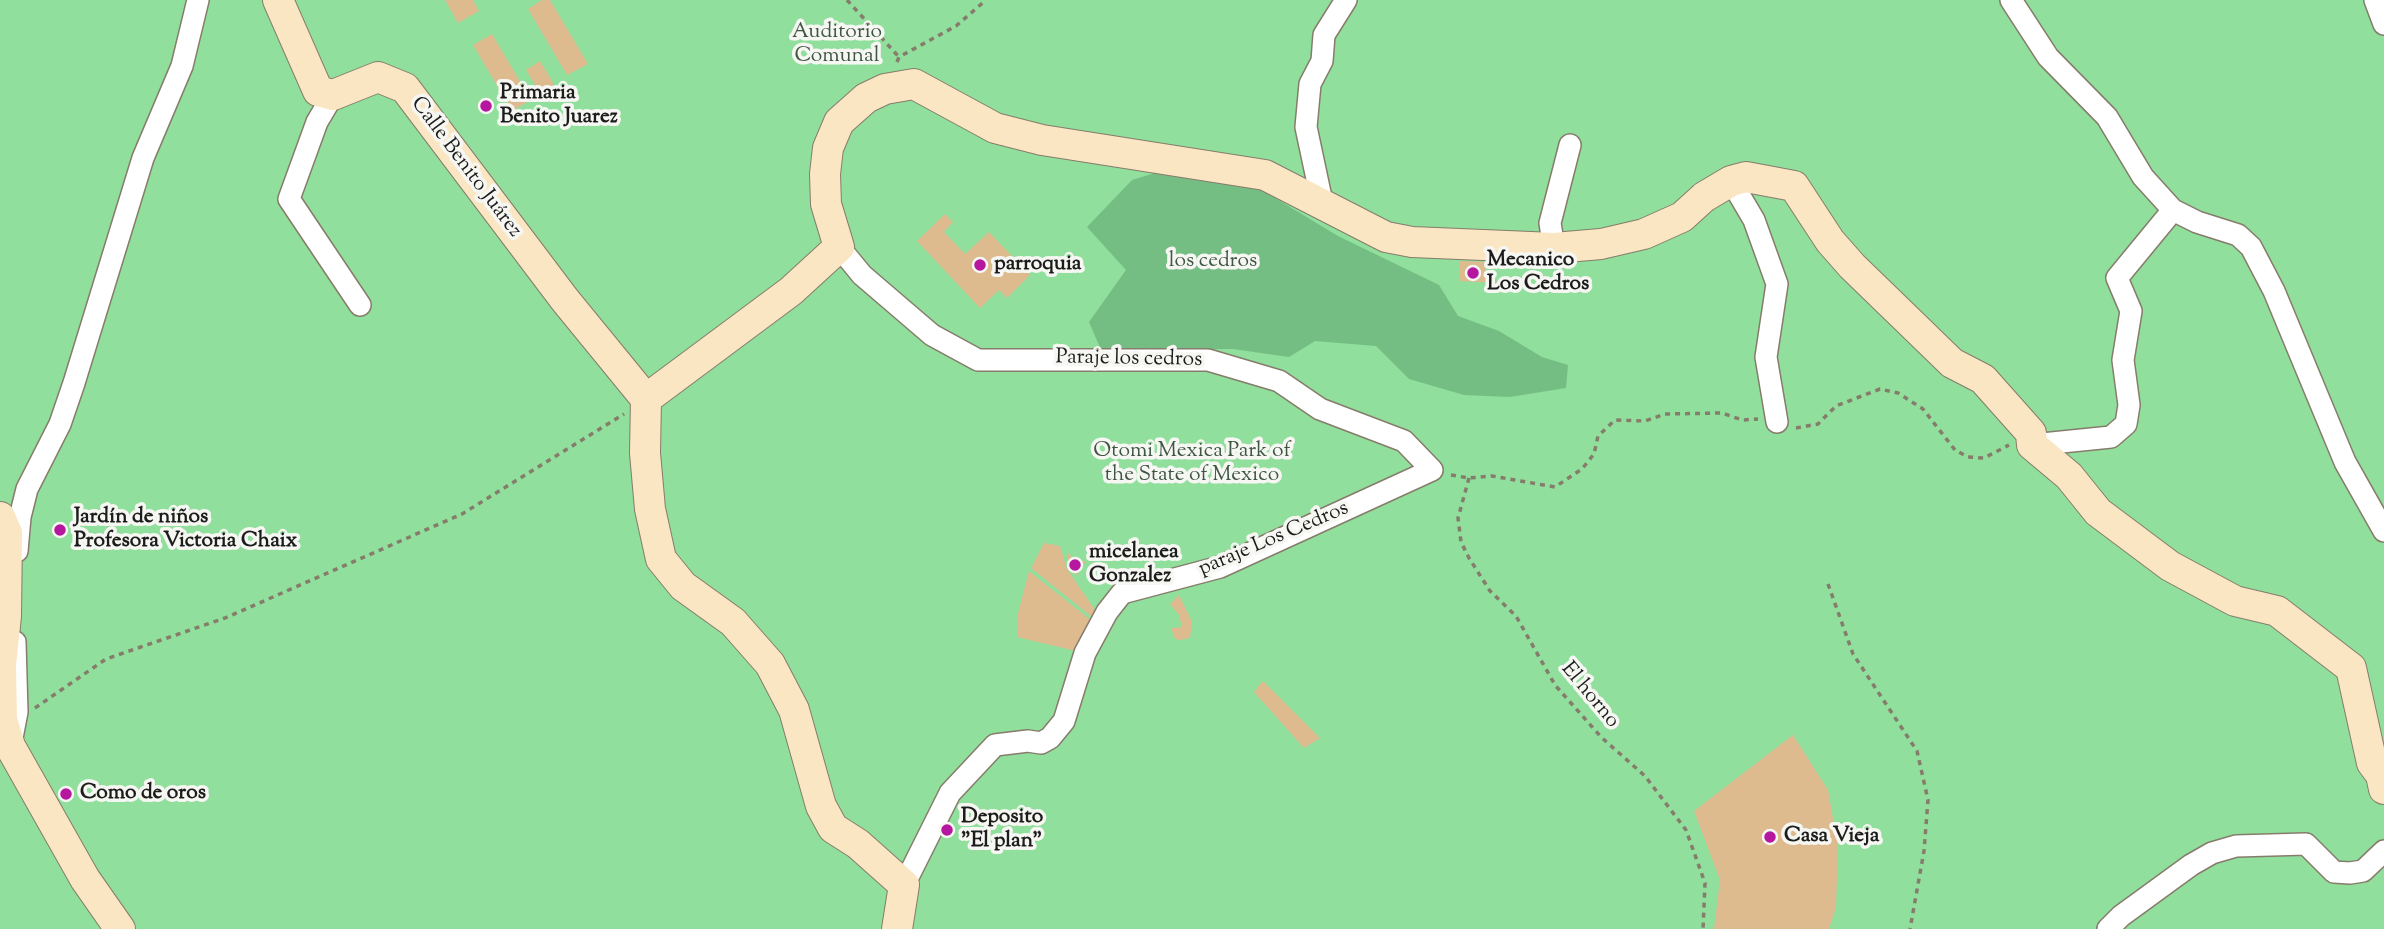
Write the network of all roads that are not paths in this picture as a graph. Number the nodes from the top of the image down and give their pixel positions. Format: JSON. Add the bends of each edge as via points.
{"nodes":[{"id":1,"x":198,"y":0,"type":"edge"},
{"id":2,"x":278,"y":0,"type":"edge"},
{"id":3,"x":1346,"y":0,"type":"edge"},
{"id":4,"x":2011,"y":0,"type":"edge"},
{"id":5,"x":2375,"y":0,"type":"edge"},
{"id":6,"x":2384,"y":24,"type":"edge"},
{"id":7,"x":333,"y":95,"type":"junction"},
{"id":8,"x":1570,"y":145,"type":"dead end"},
{"id":9,"x":1731,"y":181,"type":"junction"},
{"id":10,"x":1323,"y":207,"type":"junction"},
{"id":11,"x":2173,"y":210,"type":"junction"},
{"id":12,"x":839,"y":247,"type":"junction"},
{"id":13,"x":1554,"y":248,"type":"junction"},
{"id":14,"x":360,"y":305,"type":"dead end"},
{"id":15,"x":646,"y":399,"type":"junction"},
{"id":16,"x":1777,"y":422,"type":"road end"},
{"id":17,"x":2032,"y":439,"type":"junction"},
{"id":18,"x":1432,"y":470,"type":"joint"},
{"id":19,"x":0,"y":517,"type":"edge"},
{"id":20,"x":2384,"y":531,"type":"edge"},
{"id":21,"x":5,"y":748,"type":"edge"},
{"id":22,"x":2384,"y":789,"type":"edge"},
{"id":23,"x":2384,"y":851,"type":"edge"},
{"id":24,"x":904,"y":885,"type":"junction"},
{"id":25,"x":121,"y":929,"type":"edge"},
{"id":26,"x":897,"y":929,"type":"edge"},
{"id":27,"x":2108,"y":929,"type":"edge"}],
"edges":[{"from":1,"to":21,"type":"street","via":[[182,66],[143,158],[60,424],[35,470],[20,517],[15,575],[17,712]]},
{"from":2,"to":7,"type":"main road","via":[[314,87]]},
{"from":3,"to":10,"type":"street","via":[[1324,35],[1322,61],[1310,84],[1306,127]]},
{"from":4,"to":11,"type":"street","via":[[2048,57],[2107,117],[2143,177]]},
{"from":5,"to":6,"type":"street"},
{"from":7,"to":14,"type":"street","via":[[317,122],[289,199]]},
{"from":7,"to":15,"type":"main road","name":"Calle Benito Juárez","via":[[378,77],[405,88]]},
{"from":8,"to":13,"type":"street","via":[[1550,223]]},
{"from":9,"to":13,"type":"main road","via":[[1682,217],[1644,234]]},
{"from":9,"to":16,"type":"street","via":[[1754,220],[1777,284],[1766,357]]},
{"from":9,"to":17,"type":"main road","via":[[1746,177],[1794,186],[1852,267],[1952,363],[1983,379]]},
{"from":10,"to":12,"type":"main road","via":[[1265,175],[1042,140],[995,128],[914,84],[866,98],[839,122],[828,148],[826,204]]},
{"from":10,"to":13,"type":"main road","via":[[1386,237],[1431,244]]},
{"from":11,"to":17,"type":"street","via":[[2117,278],[2131,311],[2123,360],[2129,405],[2126,424],[2112,437]]},
{"from":11,"to":20,"type":"street","via":[[2238,235],[2251,247],[2345,462]]},
{"from":12,"to":15,"type":"main road","via":[[792,291]]},
{"from":12,"to":18,"type":"street","name":"Paraje los cedros","via":[[862,275],[932,335],[978,360],[1208,360],[1279,382],[1320,410],[1404,441]]},
{"from":15,"to":24,"type":"main road","via":[[648,487],[661,559],[683,586],[733,622],[770,664],[794,710],[821,806],[833,828]]},
{"from":17,"to":22,"type":"main road","via":[[2098,512],[2169,566],[2235,601],[2277,611],[2351,668],[2372,763]]},
{"from":18,"to":24,"type":"street","name":"paraje Los Cedros","via":[[1220,567],[1122,593],[1085,653],[1064,721],[1041,743],[995,745],[950,793]]},
{"from":19,"to":21,"type":"main road","via":[[7,533],[1,665]]},
{"from":21,"to":25,"type":"main road"},
{"from":23,"to":27,"type":"street","via":[[2363,871],[2350,873],[2334,872],[2305,844],[2236,846],[2191,865]]},
{"from":24,"to":26,"type":"main road"}]}
